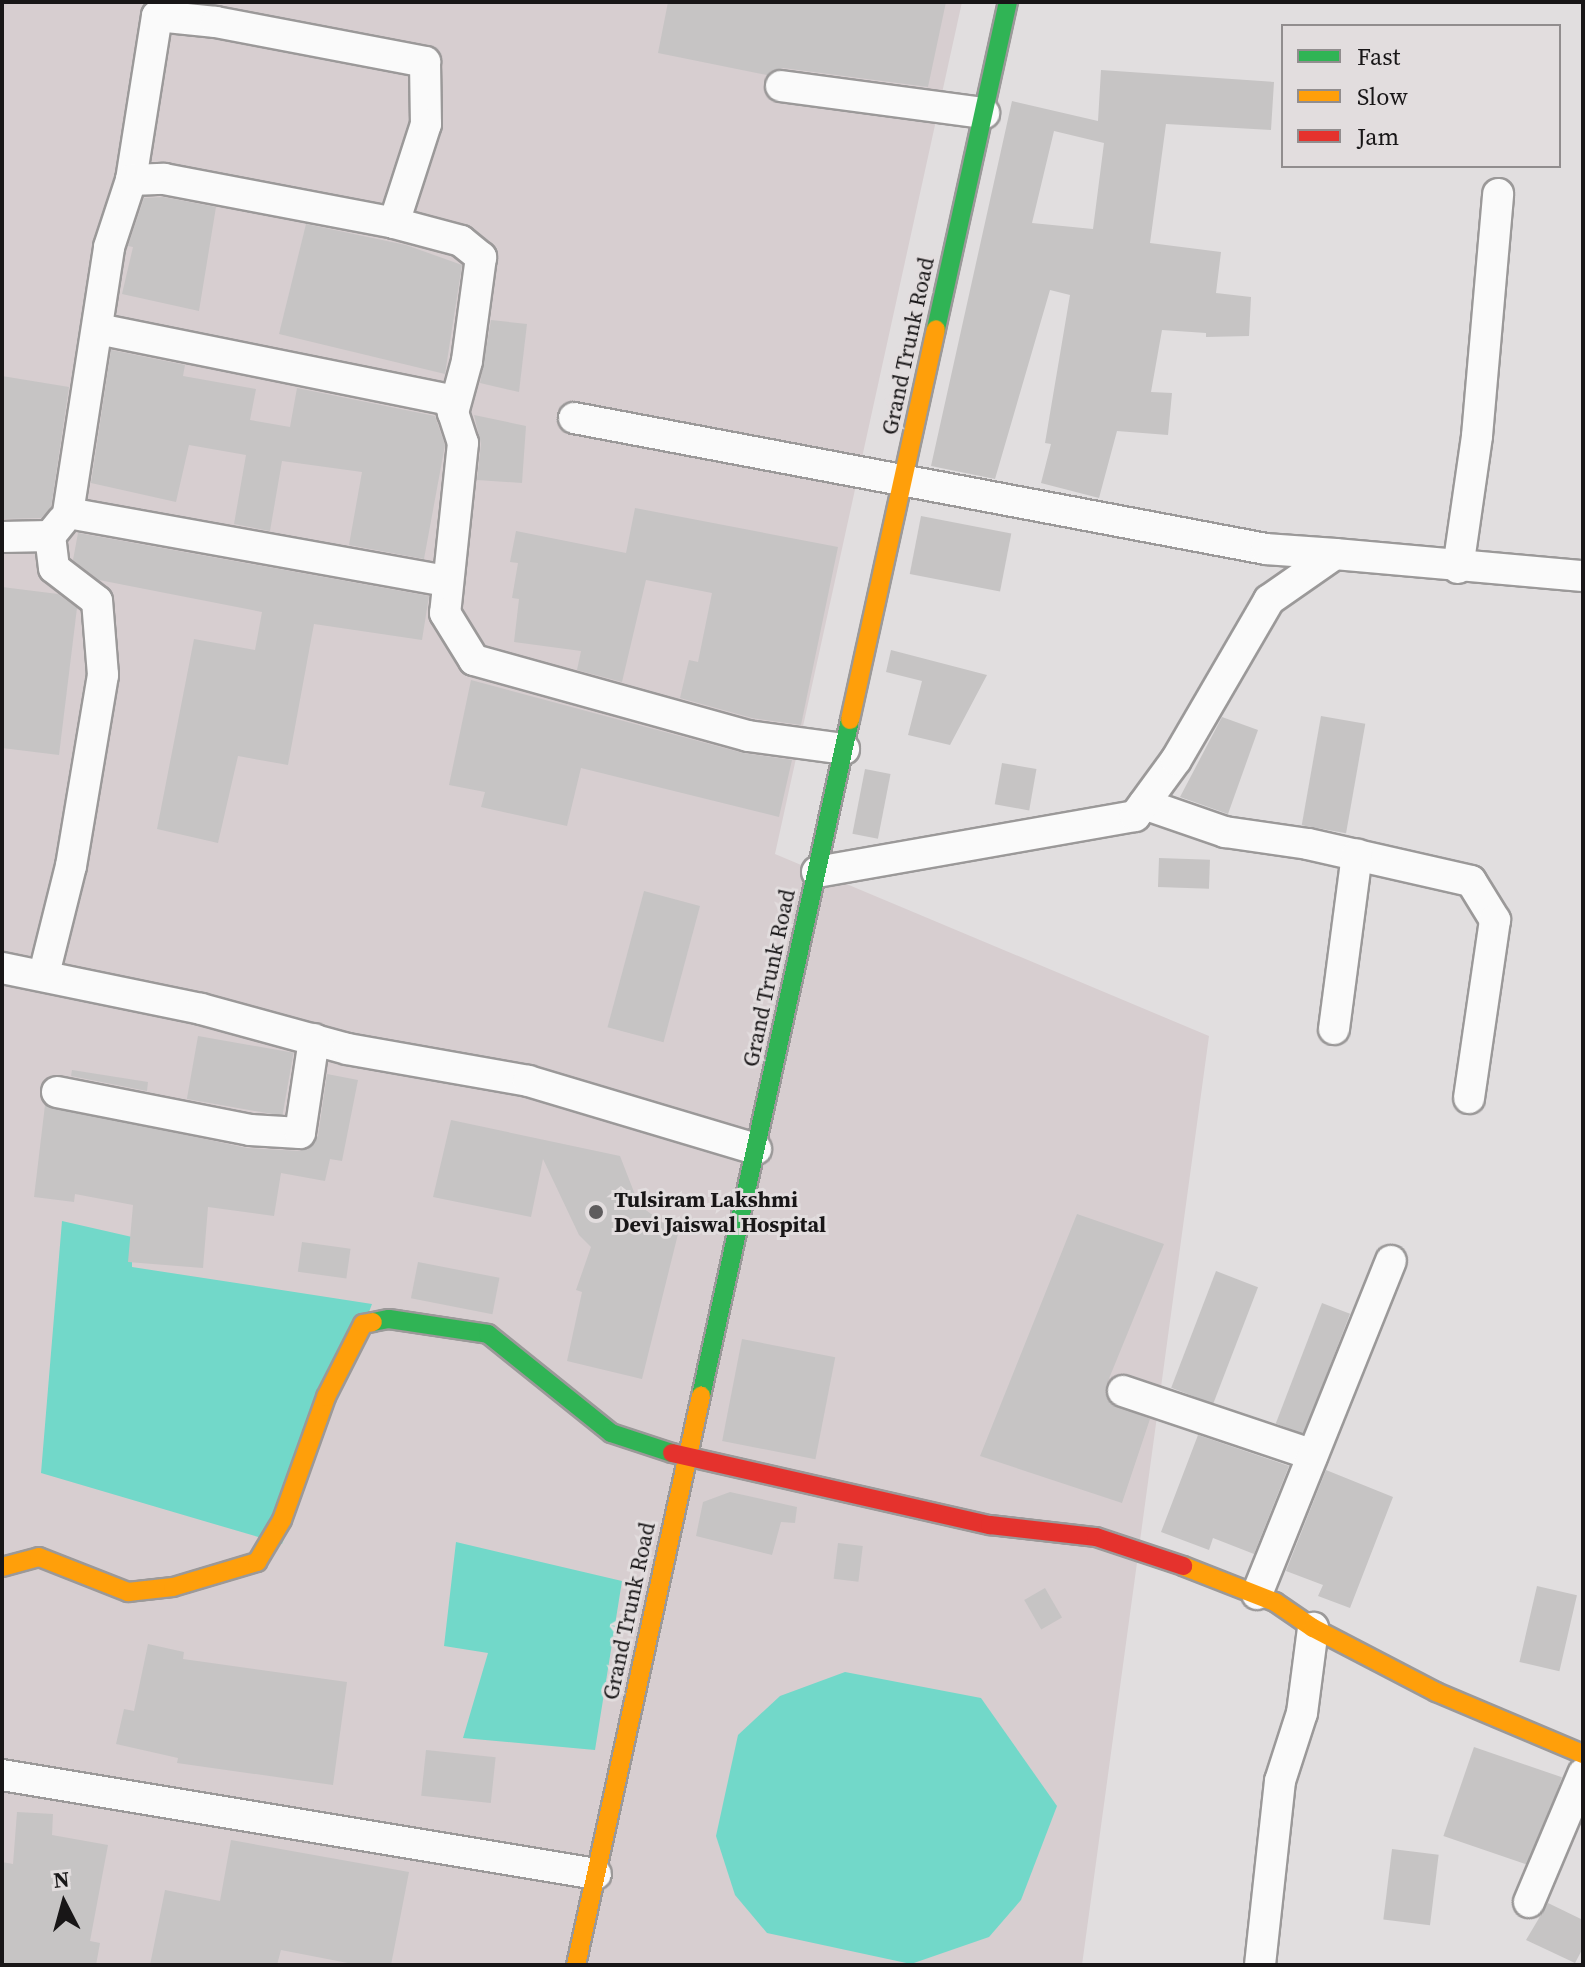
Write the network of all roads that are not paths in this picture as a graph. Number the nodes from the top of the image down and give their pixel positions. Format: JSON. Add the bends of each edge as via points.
{"nodes":[{"id":1,"x":1008,"y":2,"type":"edge"},
{"id":2,"x":781,"y":86,"type":"dead end"},
{"id":3,"x":984,"y":113,"type":"junction"},
{"id":4,"x":131,"y":180,"type":"junction"},
{"id":5,"x":1498,"y":194,"type":"dead end"},
{"id":6,"x":394,"y":223,"type":"junction"},
{"id":7,"x":98,"y":329,"type":"junction"},
{"id":8,"x":453,"y":413,"type":"junction"},
{"id":9,"x":574,"y":418,"type":"dead end"},
{"id":10,"x":903,"y":479,"type":"junction"},
{"id":11,"x":59,"y":524,"type":"junction"},
{"id":12,"x":2,"y":537,"type":"edge"},
{"id":13,"x":1335,"y":554,"type":"junction"},
{"id":14,"x":1458,"y":568,"type":"junction"},
{"id":15,"x":1583,"y":576,"type":"edge"},
{"id":16,"x":446,"y":581,"type":"junction"},
{"id":17,"x":844,"y":749,"type":"junction"},
{"id":18,"x":1144,"y":804,"type":"junction"},
{"id":19,"x":1357,"y":855,"type":"junction"},
{"id":20,"x":817,"y":872,"type":"junction"},
{"id":21,"x":2,"y":968,"type":"edge"},
{"id":22,"x":44,"y":974,"type":"junction"},
{"id":23,"x":1334,"y":1029,"type":"dead end"},
{"id":24,"x":314,"y":1039,"type":"junction"},
{"id":25,"x":57,"y":1092,"type":"dead end"},
{"id":26,"x":1469,"y":1098,"type":"dead end"},
{"id":27,"x":756,"y":1149,"type":"junction"},
{"id":28,"x":1391,"y":1261,"type":"dead end"},
{"id":29,"x":1123,"y":1391,"type":"dead end"},
{"id":30,"x":1313,"y":1455,"type":"junction"},
{"id":31,"x":688,"y":1458,"type":"junction"},
{"id":32,"x":2,"y":1567,"type":"edge"},
{"id":33,"x":1257,"y":1594,"type":"junction"},
{"id":34,"x":1313,"y":1628,"type":"junction"},
{"id":35,"x":1583,"y":1754,"type":"edge"},
{"id":36,"x":1583,"y":1774,"type":"edge"},
{"id":37,"x":2,"y":1775,"type":"edge"},
{"id":38,"x":596,"y":1874,"type":"junction"},
{"id":39,"x":1529,"y":1902,"type":"dead end"},
{"id":40,"x":576,"y":1965,"type":"edge"},
{"id":41,"x":1260,"y":1965,"type":"edge"}],
"edges":[{"from":1,"to":3,"type":"main road","name":"Grand Trunk Road"},
{"from":2,"to":3,"type":"street"},
{"from":3,"to":10,"type":"main road","name":"Grand Trunk Road"},
{"from":4,"to":6,"type":"street","via":[[164,179]]},
{"from":4,"to":6,"type":"street","via":[[157,16],[216,22],[425,62],[426,124]]},
{"from":4,"to":7,"type":"street","via":[[109,247]]},
{"from":5,"to":14,"type":"street","via":[[1477,436]]},
{"from":6,"to":8,"type":"street","via":[[461,241],[481,257],[467,361]]},
{"from":7,"to":8,"type":"street","via":[[406,389],[449,400]]},
{"from":7,"to":11,"type":"street"},
{"from":8,"to":16,"type":"street","via":[[463,443]]},
{"from":9,"to":10,"type":"street"},
{"from":10,"to":13,"type":"street","via":[[1266,549]]},
{"from":10,"to":17,"type":"main road","name":"Grand Trunk Road"},
{"from":11,"to":12,"type":"street"},
{"from":11,"to":16,"type":"street"},
{"from":11,"to":22,"type":"street","via":[[54,568],[97,601],[103,675],[71,866]]},
{"from":13,"to":14,"type":"street"},
{"from":13,"to":18,"type":"street","via":[[1269,600],[1184,747]]},
{"from":14,"to":15,"type":"street"},
{"from":16,"to":17,"type":"street","via":[[445,613],[474,660],[748,736]]},
{"from":17,"to":20,"type":"main road","name":"Grand Trunk Road"},
{"from":18,"to":19,"type":"street","via":[[1225,832]]},
{"from":18,"to":20,"type":"street","via":[[1135,816]]},
{"from":19,"to":23,"type":"street"},
{"from":19,"to":26,"type":"street","via":[[1471,881],[1495,920]]},
{"from":20,"to":27,"type":"main road","name":"Grand Trunk Road"},
{"from":21,"to":22,"type":"street"},
{"from":22,"to":24,"type":"street"},
{"from":24,"to":25,"type":"street","via":[[300,1133],[250,1130]]},
{"from":24,"to":27,"type":"street","via":[[528,1081]]},
{"from":27,"to":31,"type":"main road","name":"Grand Trunk Road"},
{"from":28,"to":30,"type":"street"},
{"from":29,"to":30,"type":"street"},
{"from":30,"to":33,"type":"street"},
{"from":31,"to":32,"type":"main road","via":[[611,1433],[488,1334],[389,1319],[363,1324],[326,1397],[282,1520],[257,1562],[173,1587],[128,1592],[39,1557]]},
{"from":31,"to":33,"type":"main road","via":[[990,1525],[1096,1537]]},
{"from":31,"to":38,"type":"main road","name":"Grand Trunk Road"},
{"from":33,"to":34,"type":"main road"},
{"from":34,"to":35,"type":"main road","via":[[1436,1692]]},
{"from":34,"to":41,"type":"street","via":[[1302,1713],[1280,1781]]},
{"from":36,"to":39,"type":"street"},
{"from":37,"to":38,"type":"street"},
{"from":38,"to":40,"type":"main road","name":"Grand Trunk Road"}]}
